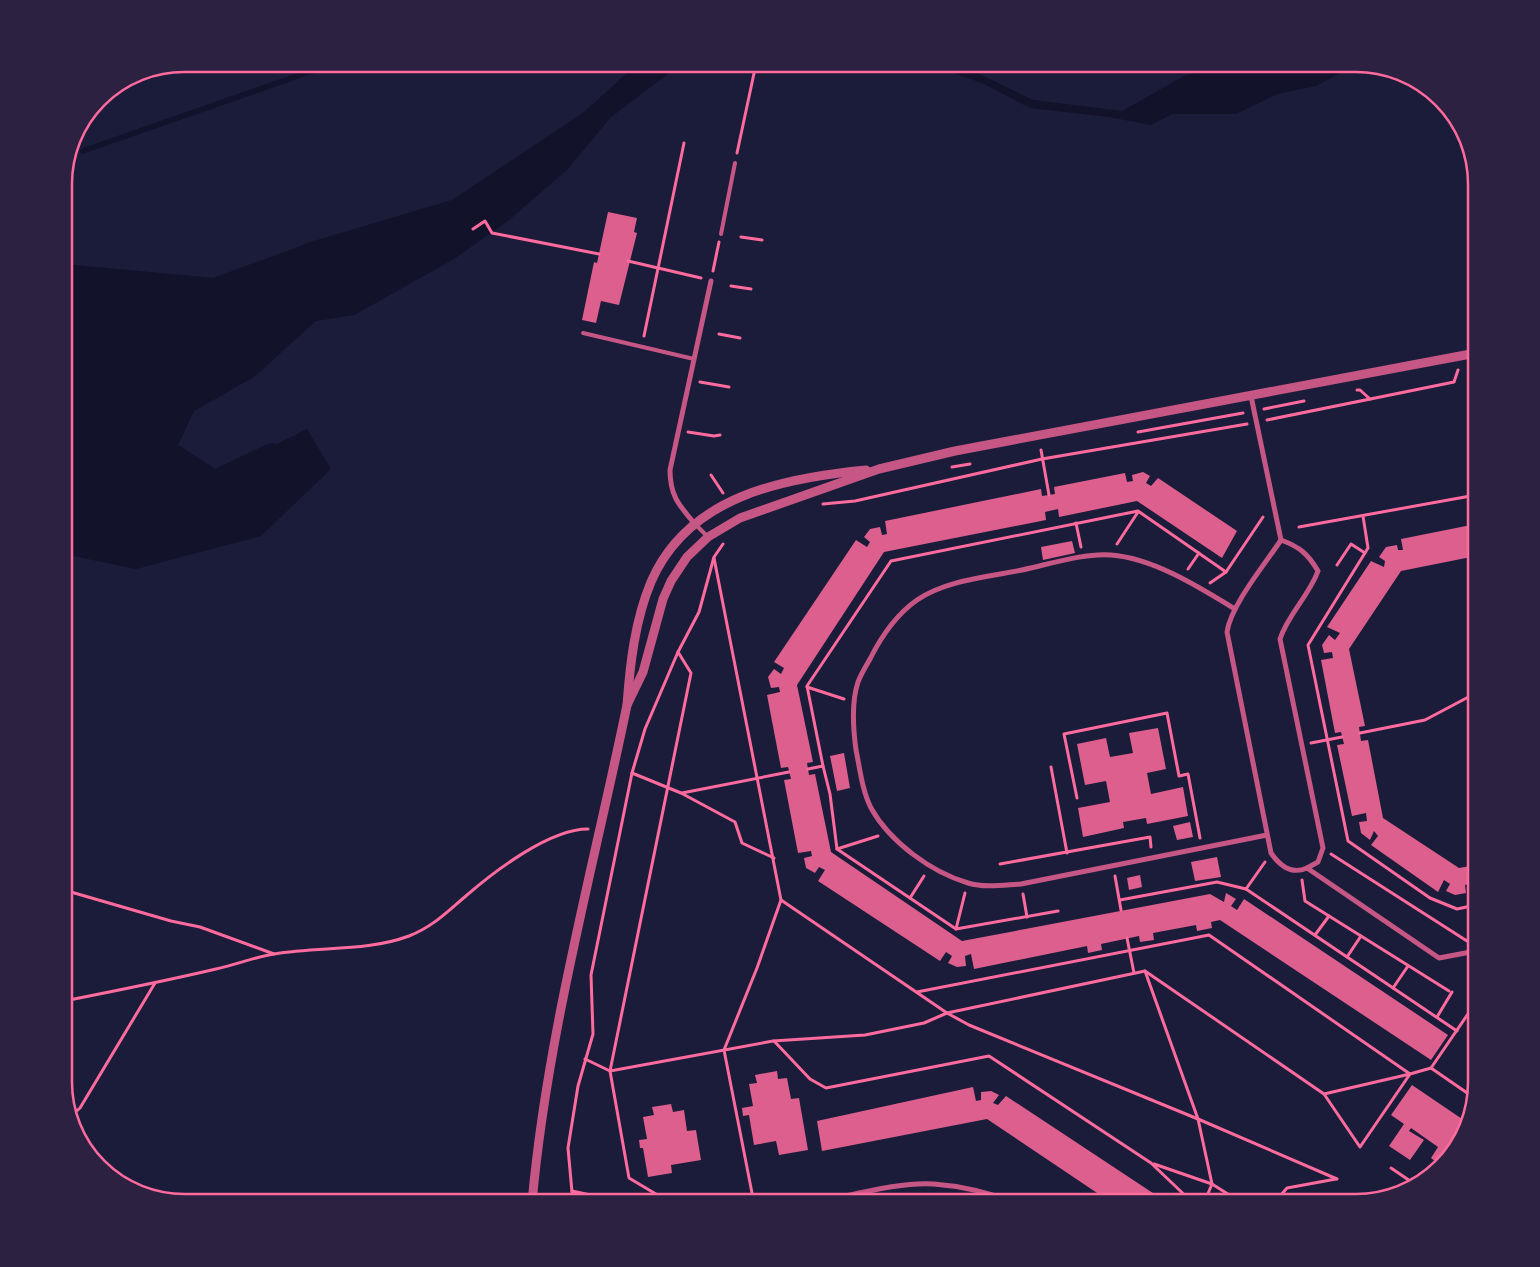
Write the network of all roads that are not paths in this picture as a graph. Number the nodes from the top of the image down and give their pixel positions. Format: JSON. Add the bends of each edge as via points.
{"nodes":[{"id":1,"x":735,"y":163,"type":"road end"},
{"id":2,"x":721,"y":234,"type":"road end"},
{"id":3,"x":711,"y":281,"type":"road end"},
{"id":4,"x":582,"y":333,"type":"dead end"},
{"id":5,"x":1468,"y":355,"type":"edge"},
{"id":6,"x":694,"y":359,"type":"junction"},
{"id":7,"x":1251,"y":396,"type":"junction"},
{"id":8,"x":879,"y":469,"type":"junction"},
{"id":9,"x":694,"y":523,"type":"junction"},
{"id":10,"x":708,"y":537,"type":"junction"},
{"id":11,"x":1281,"y":540,"type":"junction"},
{"id":12,"x":1235,"y":609,"type":"junction"},
{"id":13,"x":627,"y":705,"type":"junction"},
{"id":14,"x":1267,"y":835,"type":"junction"},
{"id":15,"x":1307,"y":868,"type":"junction"},
{"id":16,"x":1468,"y":953,"type":"edge"},
{"id":17,"x":533,"y":1194,"type":"edge"},
{"id":18,"x":861,"y":1194,"type":"edge"},
{"id":19,"x":987,"y":1194,"type":"edge"}],
"edges":[{"from":1,"to":2,"type":"lane"},
{"from":3,"to":6,"type":"street"},
{"from":4,"to":6,"type":"lane"},
{"from":5,"to":7,"type":"street"},
{"from":6,"to":9,"type":"street","via":[[670,470],[670,488]]},
{"from":7,"to":8,"type":"street","via":[[1102,421]]},
{"from":7,"to":11,"type":"street"},
{"from":8,"to":9,"type":"street","via":[[825,474],[773,486],[729,502]]},
{"from":8,"to":10,"type":"street","via":[[740,518]]},
{"from":9,"to":10,"type":"lane"},
{"from":9,"to":13,"type":"street","via":[[660,565],[648,590],[630,670]]},
{"from":10,"to":13,"type":"street","via":[[687,557],[671,581],[643,672]]},
{"from":11,"to":12,"type":"street"},
{"from":11,"to":15,"type":"street","via":[[1299,546],[1318,571],[1280,639],[1323,848],[1318,862]]},
{"from":12,"to":14,"type":"street","via":[[1227,632]]},
{"from":12,"to":14,"type":"street","via":[[1202,588],[1137,559],[1110,555],[1084,557],[941,589],[917,600],[892,623],[875,648],[858,682],[854,702],[854,737],[871,808],[888,832],[930,867],[968,883],[990,886],[1020,884]]},
{"from":13,"to":17,"type":"street","via":[[555,1038]]},
{"from":14,"to":15,"type":"street","via":[[1271,853],[1279,864],[1288,870]]},
{"from":15,"to":16,"type":"street","via":[[1439,958]]},
{"from":18,"to":19,"type":"street","via":[[915,1184],[967,1188]]}]}
